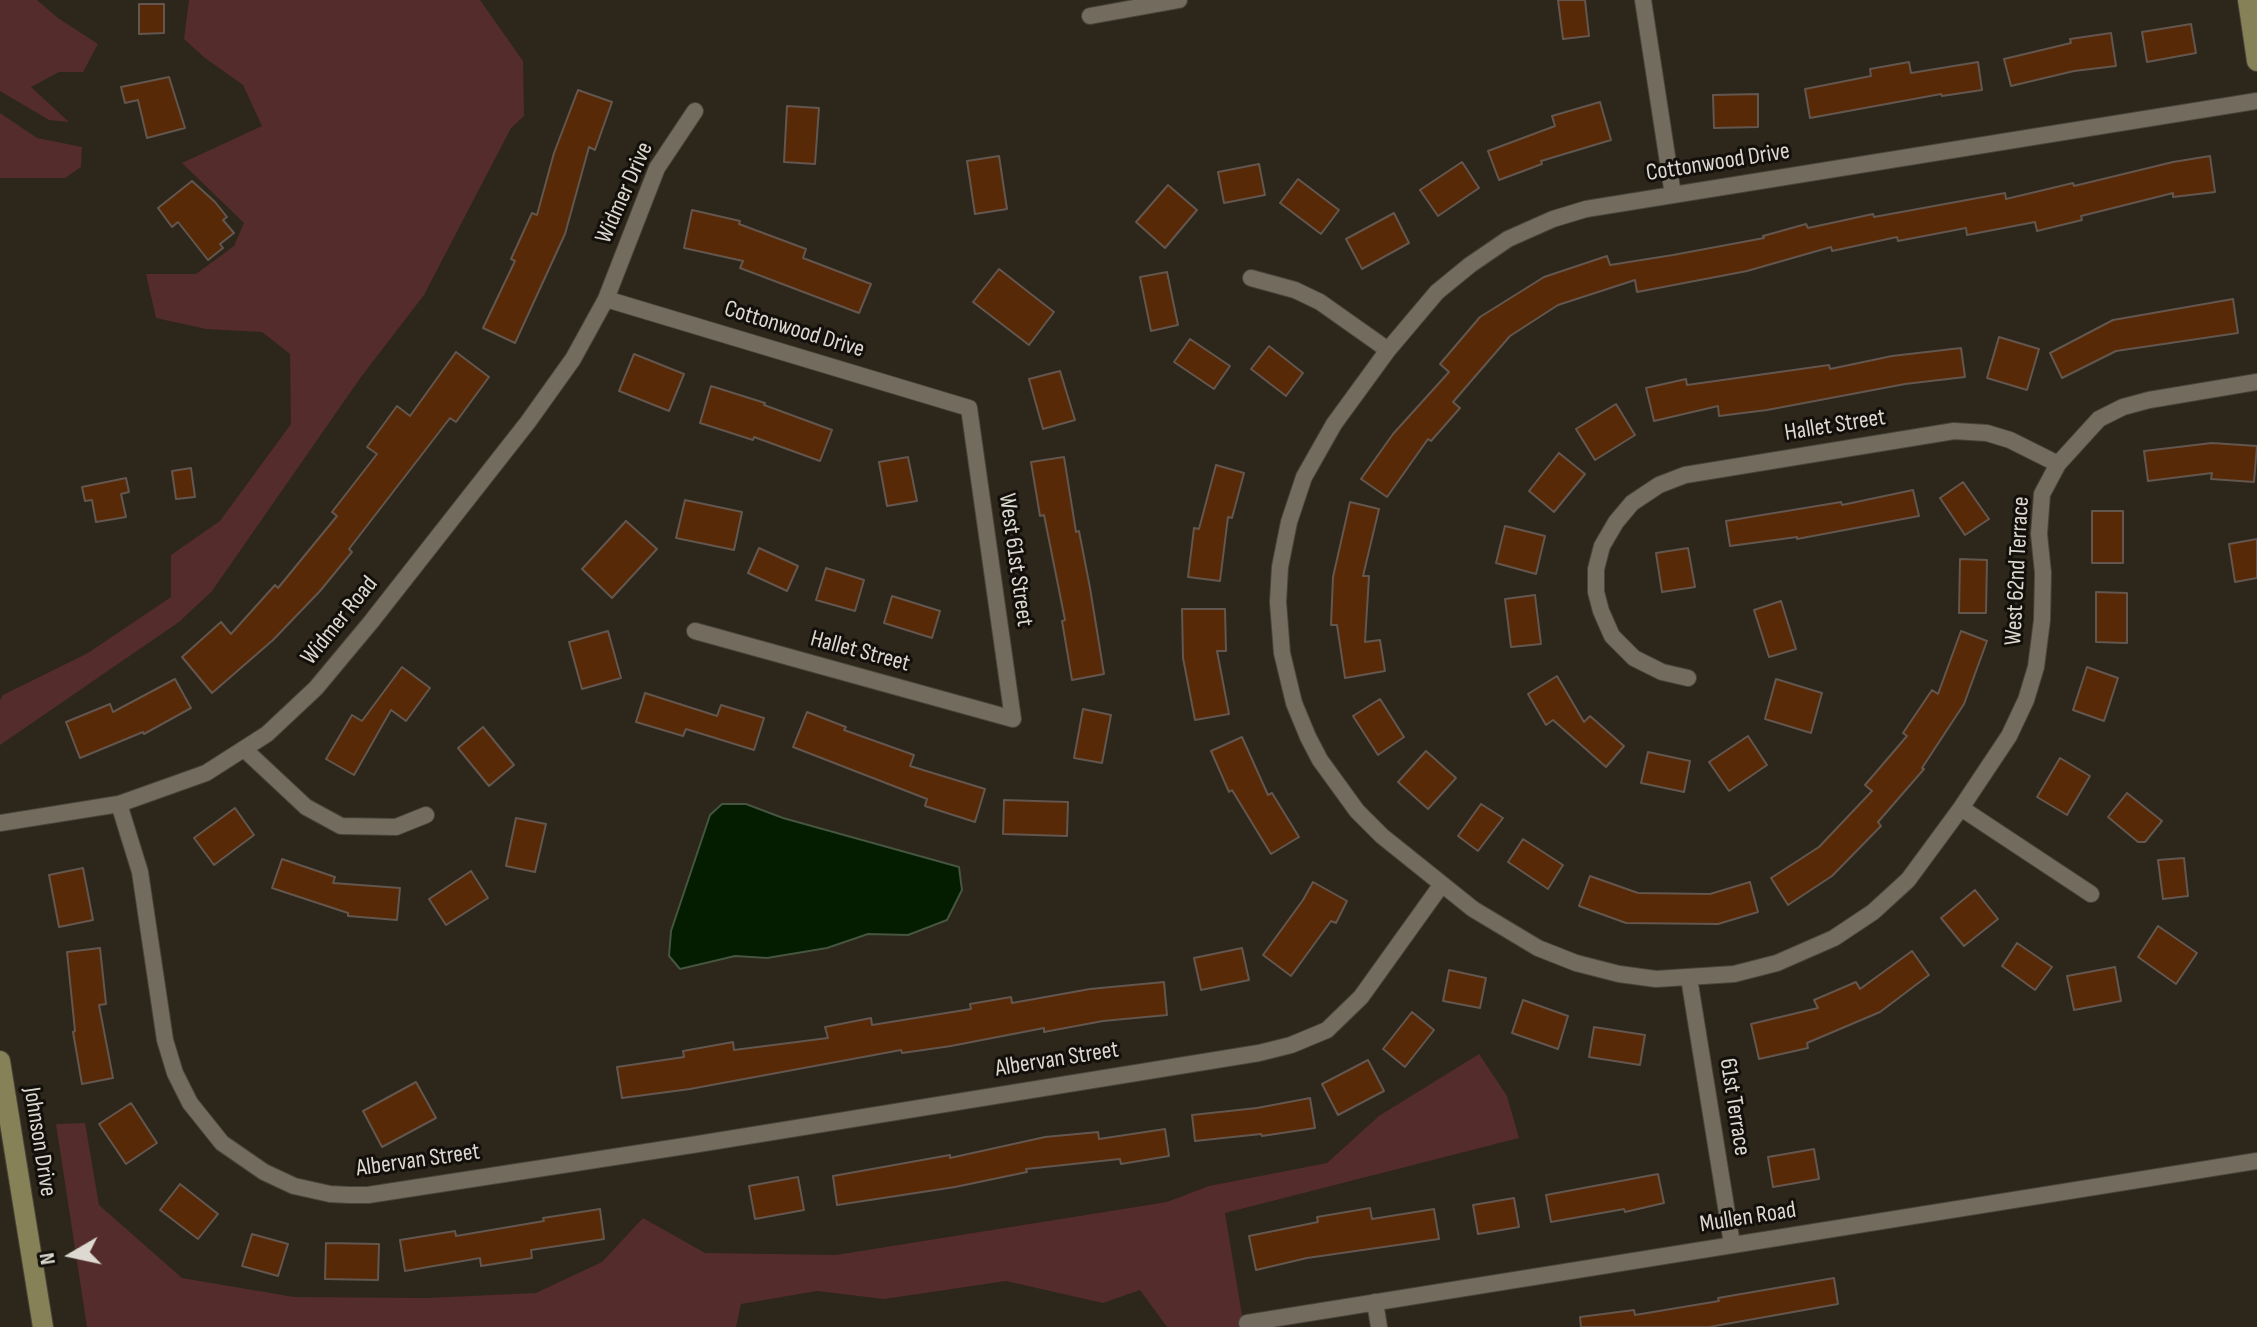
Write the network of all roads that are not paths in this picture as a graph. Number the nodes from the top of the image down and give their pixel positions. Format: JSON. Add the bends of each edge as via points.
{"nodes":[{"id":1,"x":1179,"y":0,"type":"edge"},
{"id":2,"x":1643,"y":0,"type":"edge"},
{"id":3,"x":2248,"y":0,"type":"edge"},
{"id":4,"x":1090,"y":16,"type":"dead end"},
{"id":5,"x":2257,"y":61,"type":"edge"},
{"id":6,"x":2257,"y":101,"type":"edge"},
{"id":7,"x":695,"y":111,"type":"dead end"},
{"id":8,"x":1673,"y":195,"type":"junction"},
{"id":9,"x":1251,"y":278,"type":"dead end"},
{"id":10,"x":606,"y":299,"type":"junction"},
{"id":11,"x":1388,"y":350,"type":"junction"},
{"id":12,"x":2257,"y":382,"type":"edge"},
{"id":13,"x":969,"y":408,"type":"joint"},
{"id":14,"x":2058,"y":464,"type":"junction"},
{"id":15,"x":695,"y":631,"type":"dead end"},
{"id":16,"x":1688,"y":678,"type":"dead end"},
{"id":17,"x":1013,"y":719,"type":"joint"},
{"id":18,"x":244,"y":749,"type":"junction"},
{"id":19,"x":119,"y":804,"type":"junction"},
{"id":20,"x":1961,"y":808,"type":"junction"},
{"id":21,"x":426,"y":815,"type":"dead end"},
{"id":22,"x":0,"y":823,"type":"edge"},
{"id":23,"x":1442,"y":884,"type":"junction"},
{"id":24,"x":2091,"y":894,"type":"dead end"},
{"id":25,"x":1689,"y":978,"type":"junction"},
{"id":26,"x":0,"y":1061,"type":"edge"},
{"id":27,"x":2257,"y":1161,"type":"edge"},
{"id":28,"x":1732,"y":1244,"type":"junction"},
{"id":29,"x":1375,"y":1302,"type":"junction"},
{"id":30,"x":1247,"y":1323,"type":"dead end"},
{"id":31,"x":43,"y":1327,"type":"edge"},
{"id":32,"x":1379,"y":1327,"type":"edge"}],
"edges":[{"from":1,"to":4,"type":"street"},
{"from":2,"to":8,"type":"street"},
{"from":3,"to":5,"type":"main road"},
{"from":6,"to":8,"type":"street","name":"Cottonwood Drive"},
{"from":7,"to":10,"type":"street","name":"Widmer Drive","via":[[657,168]]},
{"from":8,"to":11,"type":"street","name":"Cottonwood Drive","via":[[1586,209],[1508,239],[1437,292]]},
{"from":9,"to":11,"type":"street","via":[[1320,302]]},
{"from":10,"to":13,"type":"street","name":"Cottonwood Drive"},
{"from":10,"to":18,"type":"street","name":"Widmer Road","via":[[564,372],[371,622],[316,688]]},
{"from":11,"to":23,"type":"street","name":"Cottonwood Drive","via":[[1334,424],[1304,477],[1280,567],[1282,653],[1294,703],[1320,760],[1357,811]]},
{"from":12,"to":14,"type":"street","via":[[2123,407],[2099,419]]},
{"from":13,"to":17,"type":"street","name":"West 61st Street"},
{"from":14,"to":16,"type":"street","name":"Hallet Street","via":[[2010,440],[1954,431],[1685,475],[1659,485],[1616,522],[1602,546],[1596,592],[1612,636],[1634,658]]},
{"from":14,"to":20,"type":"street","name":"West 62nd Terrace","via":[[2042,494],[2042,620],[2036,667],[2009,736]]},
{"from":15,"to":17,"type":"street","name":"Hallet Street"},
{"from":18,"to":19,"type":"street","name":"Widmer Road","via":[[206,773]]},
{"from":18,"to":21,"type":"street","via":[[306,807],[341,826],[396,827]]},
{"from":19,"to":22,"type":"street","name":"Widmer Road"},
{"from":19,"to":23,"type":"street","name":"Albervan Street","via":[[140,872],[165,1040],[190,1103],[222,1143],[264,1172],[330,1194],[368,1195],[698,1144],[1291,1045],[1327,1030],[1361,997]]},
{"from":20,"to":24,"type":"street"},
{"from":20,"to":25,"type":"street","via":[[1908,880],[1834,938],[1755,970]]},
{"from":23,"to":25,"type":"street","via":[[1497,925],[1576,963],[1656,979]]},
{"from":25,"to":28,"type":"street","name":"61st Terrace"},
{"from":26,"to":31,"type":"main road","name":"Johnson Drive"},
{"from":27,"to":28,"type":"street","name":"Mullen Road"},
{"from":28,"to":29,"type":"street","name":"Mullen Road"},
{"from":29,"to":30,"type":"street","name":"Mullen Road"},
{"from":29,"to":32,"type":"street"}]}
